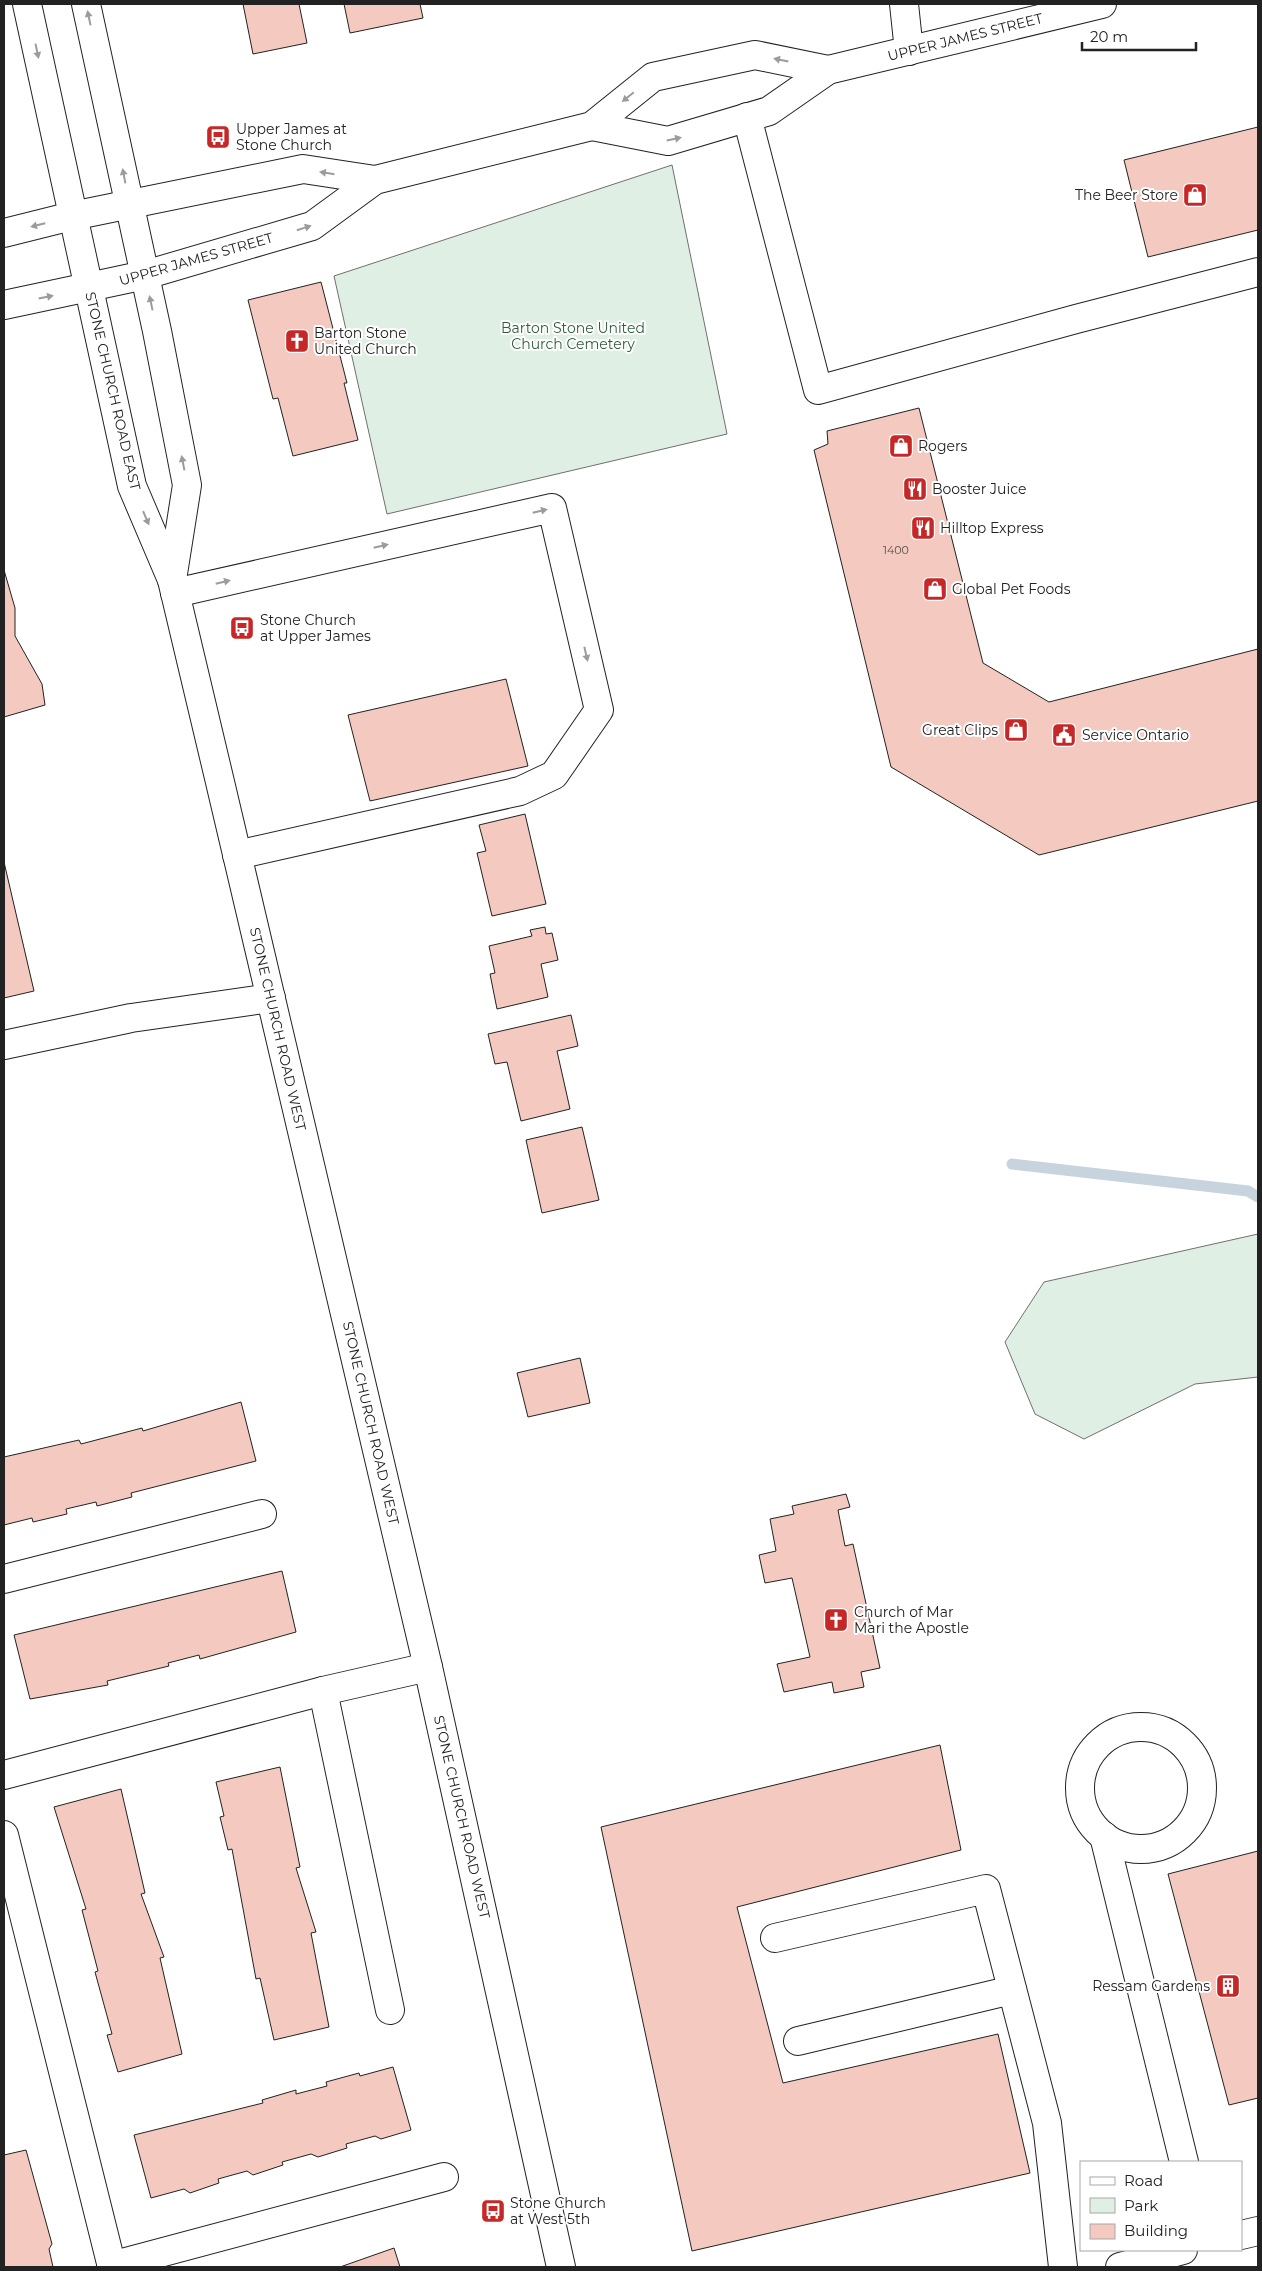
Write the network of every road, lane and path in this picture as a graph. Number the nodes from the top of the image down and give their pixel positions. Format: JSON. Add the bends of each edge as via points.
{"nodes":[{"id":1,"x":27,"y":4,"type":"edge"},
{"id":2,"x":86,"y":4,"type":"edge"},
{"id":3,"x":904,"y":4,"type":"edge"},
{"id":4,"x":1102,"y":4,"type":"edge"},
{"id":5,"x":910,"y":51,"type":"junction"},
{"id":6,"x":828,"y":70,"type":"junction"},
{"id":7,"x":747,"y":117,"type":"junction"},
{"id":8,"x":592,"y":126,"type":"junction"},
{"id":9,"x":375,"y":180,"type":"junction"},
{"id":10,"x":130,"y":206,"type":"junction"},
{"id":11,"x":72,"y":216,"type":"junction"},
{"id":12,"x":4,"y":233,"type":"edge"},
{"id":13,"x":1258,"y":272,"type":"edge"},
{"id":14,"x":146,"y":275,"type":"junction"},
{"id":15,"x":89,"y":288,"type":"junction"},
{"id":16,"x":4,"y":305,"type":"edge"},
{"id":17,"x":174,"y":586,"type":"junction"},
{"id":18,"x":237,"y":855,"type":"junction"},
{"id":19,"x":271,"y":998,"type":"junction"},
{"id":20,"x":4,"y":1045,"type":"edge"},
{"id":21,"x":262,"y":1514,"type":"dead end"},
{"id":22,"x":4,"y":1578,"type":"edge"},
{"id":23,"x":428,"y":1667,"type":"junction"},
{"id":24,"x":323,"y":1690,"type":"junction"},
{"id":25,"x":4,"y":1775,"type":"edge"},
{"id":26,"x":4,"y":1835,"type":"edge"},
{"id":27,"x":1104,"y":1836,"type":"junction"},
{"id":28,"x":774,"y":1938,"type":"dead end"},
{"id":29,"x":1012,"y":1990,"type":"junction"},
{"id":30,"x":390,"y":2010,"type":"dead end"},
{"id":31,"x":798,"y":2041,"type":"dead end"},
{"id":32,"x":1184,"y":2161,"type":"edge"},
{"id":33,"x":444,"y":2177,"type":"dead end"},
{"id":34,"x":1258,"y":2231,"type":"edge"},
{"id":35,"x":1242,"y":2235,"type":"edge"},
{"id":36,"x":1179,"y":2251,"type":"edge"},
{"id":37,"x":112,"y":2266,"type":"edge"},
{"id":38,"x":561,"y":2267,"type":"edge"},
{"id":39,"x":1063,"y":2267,"type":"edge"},
{"id":40,"x":1120,"y":2267,"type":"edge"}],
"edges":[{"from":1,"to":11,"type":"main road","name":"STONE CHURCH ROAD EAST","one_way":true},
{"from":10,"to":2,"type":"main road","one_way":true},
{"from":3,"to":5,"type":"main road"},
{"from":4,"to":5,"type":"main road","name":"UPPER JAMES STREET"},
{"from":5,"to":6,"type":"main road","name":"UPPER JAMES STREET"},
{"from":6,"to":7,"type":"main road","name":"UPPER JAMES STREET","via":[[769,110]]},
{"from":6,"to":8,"type":"main road","name":"UPPER JAMES STREET","one_way":true,"via":[[755,55],[653,77]]},
{"from":8,"to":7,"type":"main road","name":"UPPER JAMES STREET","one_way":true,"via":[[668,141]]},
{"from":7,"to":13,"type":"main road","via":[[818,390]]},
{"from":8,"to":9,"type":"main road","name":"UPPER JAMES STREET"},
{"from":9,"to":10,"type":"main road","name":"UPPER JAMES STREET","one_way":true,"via":[[303,169]]},
{"from":14,"to":9,"type":"main road","name":"UPPER JAMES STREET","one_way":true,"via":[[312,226]]},
{"from":10,"to":11,"type":"main road","name":"UPPER JAMES STREET"},
{"from":10,"to":14,"type":"main road"},
{"from":11,"to":12,"type":"main road","name":"UPPER JAMES STREET","one_way":true},
{"from":11,"to":15,"type":"main road","name":"STONE CHURCH ROAD EAST"},
{"from":14,"to":15,"type":"main road","name":"UPPER JAMES STREET"},
{"from":17,"to":14,"type":"main road","one_way":true,"via":[[187,485]]},
{"from":16,"to":15,"type":"main road","name":"UPPER JAMES STREET","one_way":true},
{"from":15,"to":17,"type":"main road","name":"STONE CHURCH ROAD EAST","one_way":true,"via":[[132,486]]},
{"from":17,"to":18,"type":"main road","name":"STONE CHURCH ROAD WEST"},
{"from":17,"to":18,"type":"main road","one_way":true,"via":[[552,508],[599,710],[554,775],[520,792]]},
{"from":18,"to":19,"type":"main road","name":"STONE CHURCH ROAD WEST"},
{"from":19,"to":20,"type":"main road","via":[[131,1018]]},
{"from":19,"to":23,"type":"main road","name":"STONE CHURCH ROAD WEST"},
{"from":21,"to":22,"type":"main road"},
{"from":23,"to":24,"type":"main road"},
{"from":23,"to":38,"type":"main road","name":"STONE CHURCH ROAD WEST"},
{"from":24,"to":25,"type":"main road"},
{"from":24,"to":30,"type":"main road"},
{"from":26,"to":37,"type":"main road"},
{"from":27,"to":27,"type":"main road","via":[[1123,1847],[1143,1850],[1163,1845],[1181,1835],[1194,1819],[1201,1799],[1202,1779],[1195,1759],[1183,1743],[1165,1732],[1145,1727],[1125,1728],[1107,1736],[1092,1750],[1083,1767],[1079,1786],[1082,1806],[1091,1824]]},
{"from":27,"to":32,"type":"main road"},
{"from":28,"to":29,"type":"main road","via":[[986,1889]]},
{"from":29,"to":31,"type":"main road"},
{"from":29,"to":39,"type":"main road","via":[[1047,2123]]},
{"from":33,"to":37,"type":"main road"},
{"from":34,"to":35,"type":"main road"},
{"from":36,"to":40,"type":"main road"}]}
